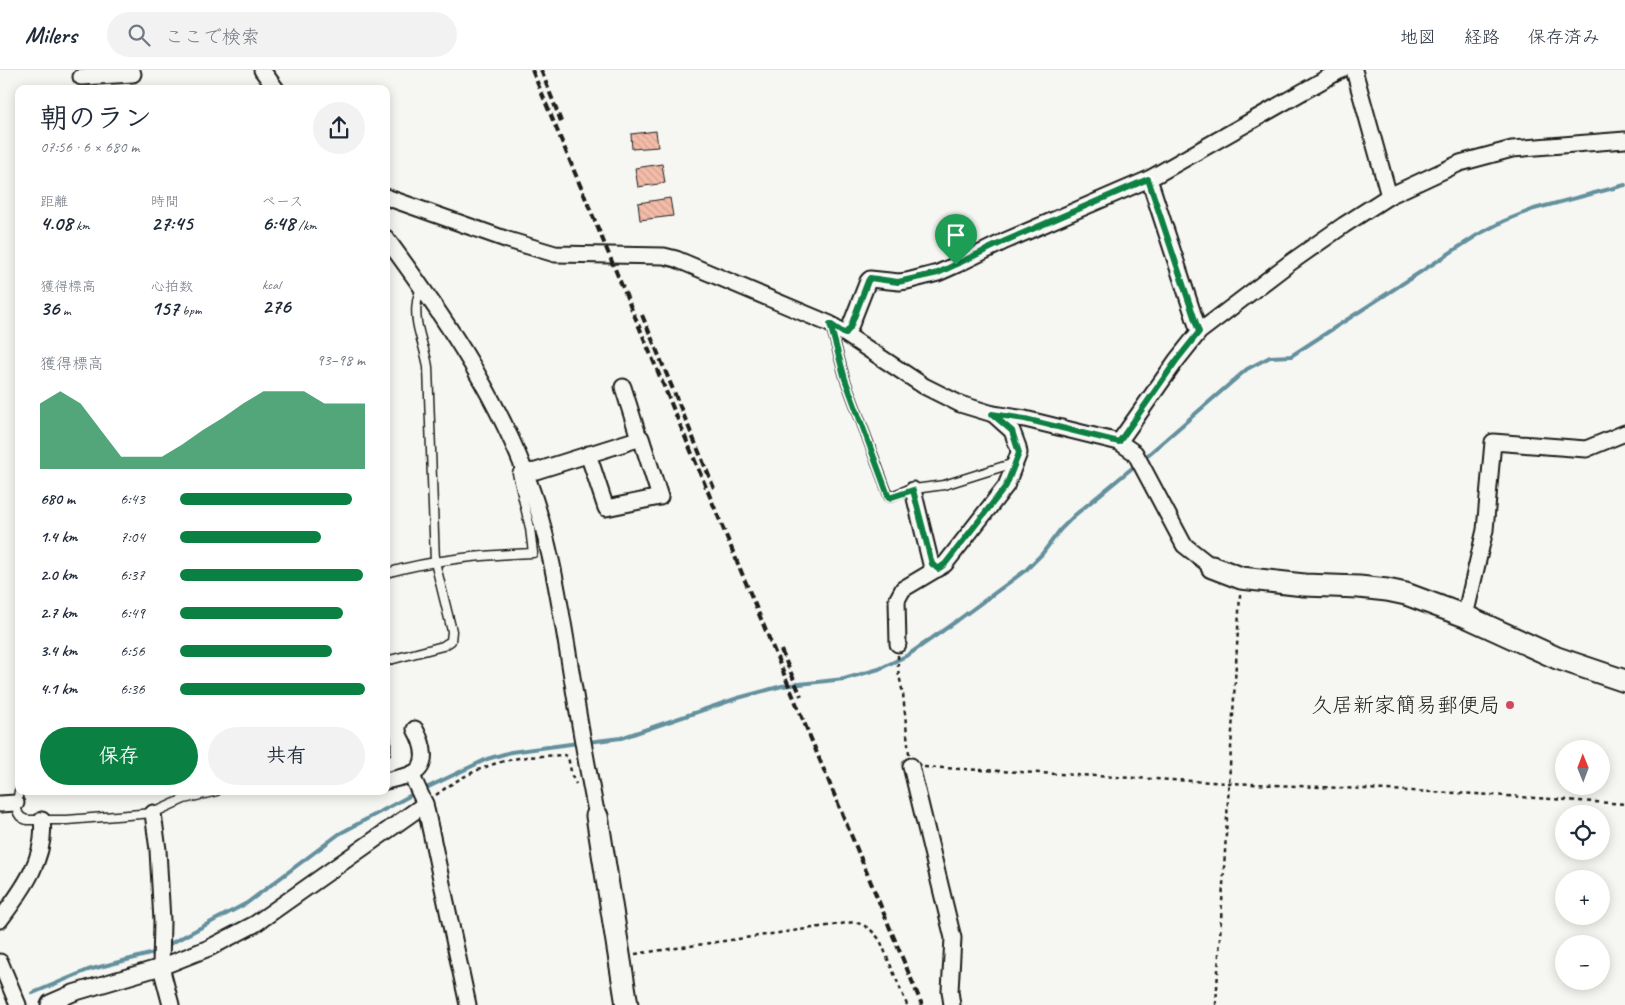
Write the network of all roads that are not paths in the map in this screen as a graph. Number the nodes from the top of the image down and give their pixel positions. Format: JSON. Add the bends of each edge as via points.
{"nodes":[{"id":1,"x":262,"y":70,"type":"edge"},
{"id":2,"x":1340,"y":70,"type":"edge"},
{"id":3,"x":1354,"y":70,"type":"edge"},
{"id":4,"x":133,"y":74,"type":"dead end"},
{"id":5,"x":81,"y":77,"type":"dead end"},
{"id":6,"x":110,"y":82,"type":"edge"},
{"id":7,"x":273,"y":85,"type":"edge"},
{"id":8,"x":1625,"y":140,"type":"edge"},
{"id":9,"x":1148,"y":179,"type":"junction"},
{"id":10,"x":1389,"y":196,"type":"junction"},
{"id":11,"x":390,"y":198,"type":"edge"},
{"id":12,"x":390,"y":243,"type":"edge"},
{"id":13,"x":422,"y":287,"type":"junction"},
{"id":14,"x":830,"y":324,"type":"junction"},
{"id":15,"x":1199,"y":332,"type":"junction"},
{"id":16,"x":845,"y":334,"type":"junction"},
{"id":17,"x":623,"y":388,"type":"dead end"},
{"id":18,"x":992,"y":414,"type":"junction"},
{"id":19,"x":1625,"y":434,"type":"edge"},
{"id":20,"x":639,"y":438,"type":"junction"},
{"id":21,"x":1119,"y":442,"type":"junction"},
{"id":22,"x":588,"y":454,"type":"junction"},
{"id":23,"x":1016,"y":462,"type":"junction"},
{"id":24,"x":524,"y":469,"type":"junction"},
{"id":25,"x":913,"y":490,"type":"junction"},
{"id":26,"x":435,"y":562,"type":"junction"},
{"id":27,"x":1212,"y":567,"type":"joint"},
{"id":28,"x":938,"y":569,"type":"junction"},
{"id":29,"x":390,"y":572,"type":"edge"},
{"id":30,"x":1465,"y":616,"type":"junction"},
{"id":31,"x":898,"y":644,"type":"dead end"},
{"id":32,"x":390,"y":660,"type":"edge"},
{"id":33,"x":1625,"y":681,"type":"edge"},
{"id":34,"x":415,"y":729,"type":"dead end"},
{"id":35,"x":911,"y":766,"type":"road end"},
{"id":36,"x":412,"y":776,"type":"junction"},
{"id":37,"x":390,"y":780,"type":"edge"},
{"id":38,"x":200,"y":795,"type":"edge"},
{"id":39,"x":18,"y":797,"type":"edge"},
{"id":40,"x":424,"y":802,"type":"junction"},
{"id":41,"x":0,"y":804,"type":"edge"},
{"id":42,"x":153,"y":813,"type":"junction"},
{"id":43,"x":596,"y":816,"type":"joint"},
{"id":44,"x":42,"y":820,"type":"junction"},
{"id":45,"x":0,"y":920,"type":"edge"},
{"id":46,"x":0,"y":962,"type":"edge"},
{"id":47,"x":161,"y":963,"type":"junction"},
{"id":48,"x":18,"y":1005,"type":"edge"},
{"id":49,"x":49,"y":1005,"type":"edge"},
{"id":50,"x":170,"y":1005,"type":"edge"},
{"id":51,"x":468,"y":1005,"type":"edge"},
{"id":52,"x":627,"y":1005,"type":"edge"},
{"id":53,"x":952,"y":1005,"type":"edge"}],
"edges":[{"from":1,"to":7,"type":"street"},
{"from":2,"to":9,"type":"street"},
{"from":3,"to":10,"type":"street"},
{"from":4,"to":6,"type":"street"},
{"from":5,"to":6,"type":"street"},
{"from":8,"to":10,"type":"street","via":[[1512,149],[1460,163]]},
{"from":9,"to":15,"type":"street"},
{"from":9,"to":16,"type":"street","via":[[938,273],[898,282],[870,278]]},
{"from":10,"to":15,"type":"street","via":[[1287,265]]},
{"from":11,"to":14,"type":"street","via":[[555,254],[664,256]]},
{"from":12,"to":13,"type":"street"},
{"from":13,"to":24,"type":"street","via":[[462,348]]},
{"from":13,"to":26,"type":"lane","via":[[416,301],[417,327],[428,367]]},
{"from":14,"to":16,"type":"street"},
{"from":14,"to":25,"type":"lane","via":[[845,379],[889,498]]},
{"from":15,"to":21,"type":"street"},
{"from":16,"to":18,"type":"street","via":[[946,398]]},
{"from":17,"to":20,"type":"street"},
{"from":18,"to":21,"type":"street"},
{"from":18,"to":23,"type":"street","via":[[1012,431],[1019,453]]},
{"from":19,"to":30,"type":"street","via":[[1586,449],[1493,442],[1485,530]]},
{"from":20,"to":22,"type":"street"},
{"from":20,"to":22,"type":"street","via":[[660,497],[606,508]]},
{"from":21,"to":27,"type":"street","via":[[1135,454],[1184,545]]},
{"from":22,"to":24,"type":"street","via":[[536,471]]},
{"from":23,"to":25,"type":"lane","via":[[944,485]]},
{"from":23,"to":28,"type":"street","via":[[1006,486]]},
{"from":24,"to":26,"type":"lane","via":[[517,473],[533,553],[470,556]]},
{"from":24,"to":43,"type":"street","via":[[550,554],[560,601]]},
{"from":25,"to":28,"type":"street","via":[[932,564]]},
{"from":26,"to":29,"type":"lane"},
{"from":26,"to":32,"type":"lane","via":[[452,631],[451,641]]},
{"from":27,"to":30,"type":"street","via":[[1241,578],[1387,590],[1419,598]]},
{"from":28,"to":31,"type":"street","via":[[899,594],[896,600]]},
{"from":30,"to":33,"type":"street","via":[[1557,658]]},
{"from":34,"to":36,"type":"street","via":[[424,756]]},
{"from":35,"to":53,"type":"street","via":[[953,938]]},
{"from":36,"to":37,"type":"street"},
{"from":36,"to":40,"type":"street"},
{"from":38,"to":42,"type":"lane"},
{"from":39,"to":41,"type":"street"},
{"from":39,"to":44,"type":"lane","via":[[18,815],[22,819]]},
{"from":40,"to":47,"type":"street","via":[[255,924],[210,948]]},
{"from":40,"to":51,"type":"street"},
{"from":42,"to":44,"type":"lane"},
{"from":42,"to":47,"type":"street","via":[[162,921]]},
{"from":43,"to":52,"type":"street"},
{"from":44,"to":45,"type":"street","via":[[40,849],[26,886]]},
{"from":46,"to":48,"type":"street"},
{"from":47,"to":49,"type":"street","via":[[73,993]]},
{"from":47,"to":50,"type":"street"}]}
